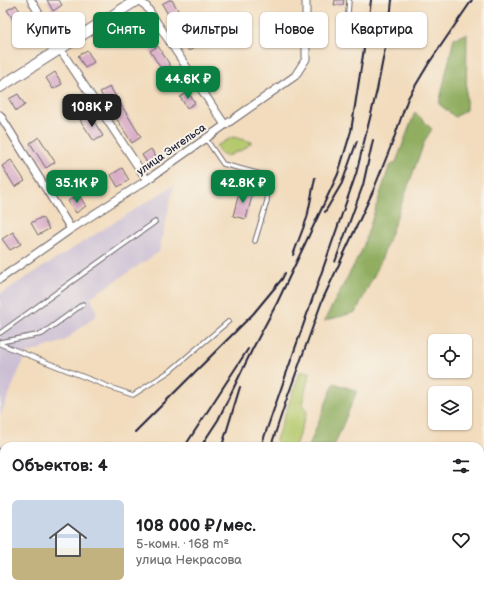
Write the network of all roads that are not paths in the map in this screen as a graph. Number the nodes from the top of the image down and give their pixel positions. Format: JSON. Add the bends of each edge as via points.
{"nodes":[{"id":1,"x":31,"y":0,"type":"edge"},
{"id":2,"x":137,"y":0,"type":"edge"},
{"id":3,"x":306,"y":0,"type":"edge"},
{"id":4,"x":349,"y":0,"type":"edge"},
{"id":5,"x":348,"y":12,"type":"edge"},
{"id":6,"x":60,"y":49,"type":"junction"},
{"id":7,"x":0,"y":87,"type":"edge"},
{"id":8,"x":0,"y":115,"type":"edge"},
{"id":9,"x":224,"y":125,"type":"junction"},
{"id":10,"x":206,"y":138,"type":"junction"},
{"id":11,"x":147,"y":180,"type":"junction"},
{"id":12,"x":155,"y":222,"type":"dead end"},
{"id":13,"x":71,"y":229,"type":"junction"},
{"id":14,"x":255,"y":241,"type":"dead end"},
{"id":15,"x":0,"y":279,"type":"edge"},
{"id":16,"x":83,"y":304,"type":"dead end"},
{"id":17,"x":229,"y":321,"type":"dead end"},
{"id":18,"x":0,"y":333,"type":"edge"},
{"id":19,"x":0,"y":343,"type":"edge"}],
"edges":[{"from":1,"to":6,"type":"street"},
{"from":2,"to":6,"type":"main road"},
{"from":2,"to":9,"type":"street","via":[[146,6]]},
{"from":3,"to":9,"type":"street","name":"улица Энгельса","via":[[306,59],[295,76]]},
{"from":4,"to":5,"type":"lane"},
{"from":6,"to":7,"type":"main road"},
{"from":6,"to":11,"type":"street"},
{"from":8,"to":13,"type":"street"},
{"from":9,"to":10,"type":"street","name":"улица Энгельса"},
{"from":10,"to":11,"type":"street","name":"улица Энгельса"},
{"from":10,"to":14,"type":"lane","via":[[223,164],[268,176],[267,201]]},
{"from":11,"to":13,"type":"street","name":"улица Энгельса"},
{"from":12,"to":18,"type":"lane"},
{"from":13,"to":15,"type":"street","name":"улица Энгельса"},
{"from":16,"to":19,"type":"lane","via":[[42,334]]},
{"from":17,"to":19,"type":"lane","via":[[170,371],[132,395]]}]}
